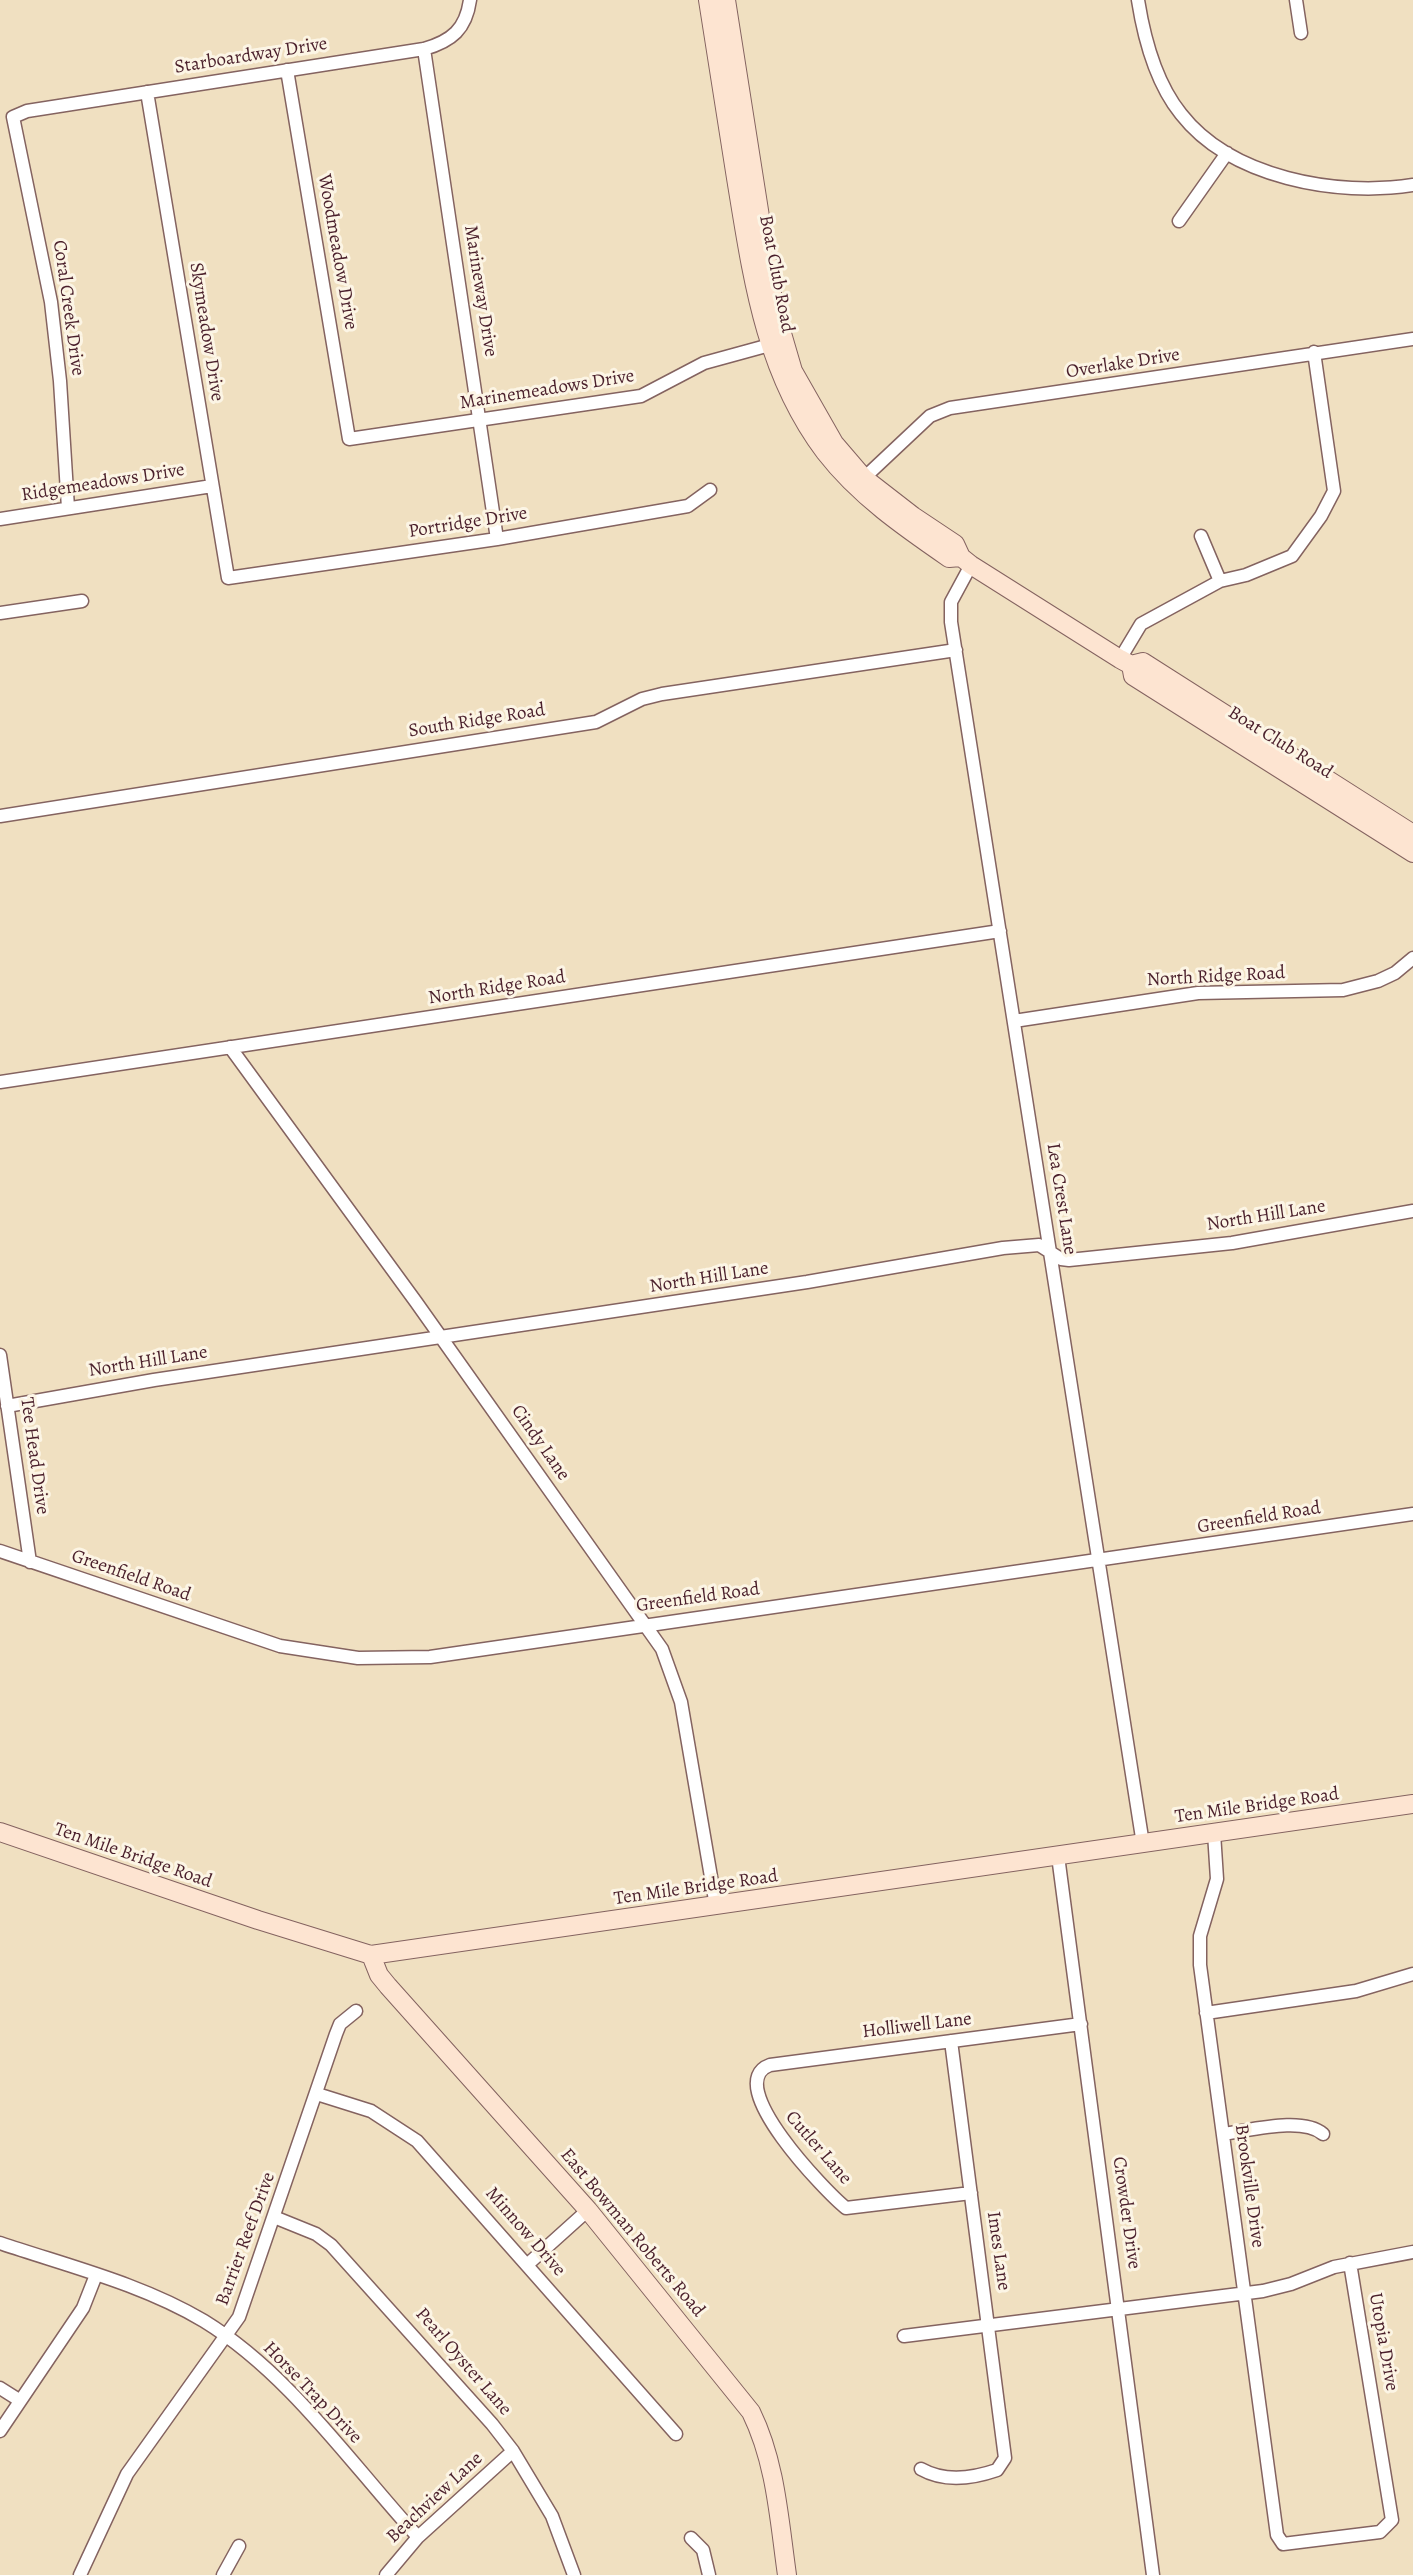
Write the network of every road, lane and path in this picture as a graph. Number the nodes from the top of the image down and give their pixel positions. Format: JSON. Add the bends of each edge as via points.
{"nodes":[{"id":1,"x":471,"y":0,"type":"edge"},
{"id":2,"x":708,"y":0,"type":"edge"},
{"id":3,"x":726,"y":0,"type":"edge"},
{"id":4,"x":1138,"y":0,"type":"edge"},
{"id":5,"x":1296,"y":0,"type":"edge"},
{"id":6,"x":1301,"y":33,"type":"dead end"},
{"id":7,"x":424,"y":49,"type":"junction"},
{"id":8,"x":288,"y":70,"type":"junction"},
{"id":9,"x":147,"y":92,"type":"junction"},
{"id":10,"x":13,"y":117,"type":"joint"},
{"id":11,"x":1227,"y":153,"type":"junction"},
{"id":12,"x":1413,"y":185,"type":"edge"},
{"id":13,"x":1179,"y":221,"type":"dead end"},
{"id":14,"x":1413,"y":339,"type":"edge"},
{"id":15,"x":776,"y":344,"type":"junction"},
{"id":16,"x":1314,"y":352,"type":"junction"},
{"id":17,"x":480,"y":420,"type":"junction"},
{"id":18,"x":349,"y":439,"type":"joint"},
{"id":19,"x":864,"y":478,"type":"junction"},
{"id":20,"x":212,"y":486,"type":"junction"},
{"id":21,"x":710,"y":490,"type":"dead end"},
{"id":22,"x":68,"y":508,"type":"junction"},
{"id":23,"x":0,"y":519,"type":"edge"},
{"id":24,"x":1201,"y":536,"type":"dead end"},
{"id":25,"x":497,"y":539,"type":"junction"},
{"id":26,"x":966,"y":561,"type":"junction"},
{"id":27,"x":228,"y":578,"type":"joint"},
{"id":28,"x":1220,"y":581,"type":"junction"},
{"id":29,"x":82,"y":601,"type":"dead end"},
{"id":30,"x":0,"y":613,"type":"edge"},
{"id":31,"x":956,"y":650,"type":"junction"},
{"id":32,"x":1125,"y":662,"type":"junction"},
{"id":33,"x":0,"y":816,"type":"edge"},
{"id":34,"x":1413,"y":834,"type":"edge"},
{"id":35,"x":1413,"y":853,"type":"edge"},
{"id":36,"x":1000,"y":931,"type":"junction"},
{"id":37,"x":1413,"y":958,"type":"edge"},
{"id":38,"x":1014,"y":1021,"type":"junction"},
{"id":39,"x":230,"y":1047,"type":"junction"},
{"id":40,"x":0,"y":1082,"type":"edge"},
{"id":41,"x":1413,"y":1211,"type":"edge"},
{"id":42,"x":1050,"y":1252,"type":"junction"},
{"id":43,"x":442,"y":1338,"type":"junction"},
{"id":44,"x":0,"y":1355,"type":"edge"},
{"id":45,"x":7,"y":1406,"type":"junction"},
{"id":46,"x":1413,"y":1514,"type":"edge"},
{"id":47,"x":0,"y":1551,"type":"edge"},
{"id":48,"x":30,"y":1562,"type":"junction"},
{"id":49,"x":1097,"y":1562,"type":"junction"},
{"id":50,"x":646,"y":1625,"type":"junction"},
{"id":51,"x":1413,"y":1804,"type":"edge"},
{"id":52,"x":0,"y":1832,"type":"edge"},
{"id":53,"x":1214,"y":1833,"type":"junction"},
{"id":54,"x":1143,"y":1844,"type":"junction"},
{"id":55,"x":1058,"y":1856,"type":"junction"},
{"id":56,"x":716,"y":1906,"type":"junction"},
{"id":57,"x":371,"y":1955,"type":"junction"},
{"id":58,"x":1413,"y":1974,"type":"edge"},
{"id":59,"x":356,"y":2011,"type":"dead end"},
{"id":60,"x":1206,"y":2013,"type":"junction"},
{"id":61,"x":1081,"y":2024,"type":"junction"},
{"id":62,"x":951,"y":2041,"type":"junction"},
{"id":63,"x":761,"y":2071,"type":"joint"},
{"id":64,"x":317,"y":2094,"type":"junction"},
{"id":65,"x":1223,"y":2134,"type":"junction"},
{"id":66,"x":1322,"y":2134,"type":"dead end"},
{"id":67,"x":971,"y":2193,"type":"junction"},
{"id":68,"x":588,"y":2210,"type":"junction"},
{"id":69,"x":274,"y":2217,"type":"junction"},
{"id":70,"x":0,"y":2243,"type":"edge"},
{"id":71,"x":1413,"y":2252,"type":"edge"},
{"id":72,"x":1350,"y":2263,"type":"junction"},
{"id":73,"x":528,"y":2264,"type":"junction"},
{"id":74,"x":96,"y":2275,"type":"junction"},
{"id":75,"x":1244,"y":2293,"type":"junction"},
{"id":76,"x":1119,"y":2308,"type":"junction"},
{"id":77,"x":988,"y":2325,"type":"junction"},
{"id":78,"x":904,"y":2336,"type":"dead end"},
{"id":79,"x":227,"y":2337,"type":"junction"},
{"id":80,"x":0,"y":2388,"type":"edge"},
{"id":81,"x":19,"y":2400,"type":"junction"},
{"id":82,"x":0,"y":2431,"type":"edge"},
{"id":83,"x":676,"y":2434,"type":"dead end"},
{"id":84,"x":513,"y":2451,"type":"junction"},
{"id":85,"x":921,"y":2469,"type":"dead end"},
{"id":86,"x":418,"y":2537,"type":"junction"},
{"id":87,"x":691,"y":2538,"type":"dead end"},
{"id":88,"x":1283,"y":2544,"type":"joint"},
{"id":89,"x":239,"y":2546,"type":"dead end"},
{"id":90,"x":80,"y":2575,"type":"edge"},
{"id":91,"x":223,"y":2575,"type":"edge"},
{"id":92,"x":386,"y":2575,"type":"edge"},
{"id":93,"x":574,"y":2575,"type":"edge"},
{"id":94,"x":709,"y":2575,"type":"edge"},
{"id":95,"x":788,"y":2575,"type":"edge"},
{"id":96,"x":1153,"y":2575,"type":"edge"}],
"edges":[{"from":1,"to":7,"type":"street","name":"Starboardway Drive","via":[[462,28]]},
{"from":2,"to":15,"type":"street","name":"Boat Club Road","via":[[743,219]]},
{"from":3,"to":15,"type":"street","name":"Boat Club Road"},
{"from":4,"to":11,"type":"street","via":[[1146,42],[1168,94],[1199,132]]},
{"from":5,"to":6,"type":"street"},
{"from":7,"to":8,"type":"street","name":"Starboardway Drive"},
{"from":7,"to":17,"type":"street","name":"Marineway Drive"},
{"from":8,"to":9,"type":"street","name":"Starboardway Drive"},
{"from":8,"to":18,"type":"street","name":"Woodmeadow Drive"},
{"from":9,"to":10,"type":"street","name":"Starboardway Drive"},
{"from":9,"to":20,"type":"street","name":"Skymeadow Drive"},
{"from":10,"to":22,"type":"street","name":"Coral Creek Drive","via":[[51,302]]},
{"from":11,"to":12,"type":"street","via":[[1263,169],[1321,184],[1356,188]]},
{"from":11,"to":13,"type":"street"},
{"from":14,"to":16,"type":"street","name":"Overlake Drive"},
{"from":15,"to":17,"type":"street","name":"Marinemeadows Drive","via":[[704,363],[641,396]]},
{"from":15,"to":19,"type":"street","name":"Boat Club Road","via":[[834,443]]},
{"from":15,"to":26,"type":"street","name":"Boat Club Road","via":[[787,390],[806,424],[855,486],[912,533],[949,558]]},
{"from":16,"to":19,"type":"street","name":"Overlake Drive","via":[[950,408],[930,416]]},
{"from":16,"to":28,"type":"street","via":[[1334,491],[1292,556]]},
{"from":17,"to":18,"type":"street","name":"Marinemeadows Drive"},
{"from":17,"to":25,"type":"street","name":"Marineway Drive"},
{"from":19,"to":26,"type":"street","name":"Boat Club Road","via":[[956,544]]},
{"from":20,"to":22,"type":"street","name":"Ridgemeadows Drive"},
{"from":20,"to":27,"type":"street","name":"Skymeadow Drive"},
{"from":21,"to":25,"type":"street","name":"Portridge Drive","via":[[688,506]]},
{"from":22,"to":23,"type":"street","name":"Ridgemeadows Drive"},
{"from":24,"to":28,"type":"street"},
{"from":25,"to":27,"type":"street","name":"Portridge Drive"},
{"from":26,"to":31,"type":"street","name":"Lea Crest Lane","via":[[951,602]]},
{"from":26,"to":32,"type":"street","name":"Boat Club Road"},
{"from":28,"to":32,"type":"street","via":[[1140,624]]},
{"from":29,"to":30,"type":"street"},
{"from":31,"to":33,"type":"street","name":"South Ridge Road","via":[[662,694],[596,722]]},
{"from":31,"to":36,"type":"street","name":"Lea Crest Lane"},
{"from":32,"to":34,"type":"street","name":"Boat Club Road","via":[[1143,662]]},
{"from":32,"to":35,"type":"street","name":"Boat Club Road","via":[[1133,676]]},
{"from":36,"to":38,"type":"street","name":"Lea Crest Lane"},
{"from":36,"to":39,"type":"street","name":"North Ridge Road"},
{"from":37,"to":38,"type":"street","name":"North Ridge Road","via":[[1378,981],[1343,990],[1198,993]]},
{"from":38,"to":42,"type":"street","name":"Lea Crest Lane"},
{"from":39,"to":40,"type":"street","name":"North Ridge Road"},
{"from":39,"to":43,"type":"street","name":"Cindy Lane"},
{"from":41,"to":42,"type":"street","name":"North Hill Lane","via":[[1232,1243],[1069,1260]]},
{"from":42,"to":43,"type":"street","name":"North Hill Lane","via":[[1040,1245],[1003,1248]]},
{"from":42,"to":49,"type":"street","name":"Lea Crest Lane"},
{"from":43,"to":45,"type":"street","name":"North Hill Lane"},
{"from":43,"to":50,"type":"street","name":"Cindy Lane"},
{"from":44,"to":45,"type":"street","name":"Tee Head Drive"},
{"from":45,"to":48,"type":"street","name":"Tee Head Drive"},
{"from":46,"to":49,"type":"street","name":"Greenfield Road"},
{"from":47,"to":48,"type":"street","name":"Greenfield Road"},
{"from":48,"to":50,"type":"street","name":"Greenfield Road","via":[[280,1646],[358,1658],[430,1657]]},
{"from":49,"to":50,"type":"street","name":"Greenfield Road"},
{"from":49,"to":54,"type":"street","name":"Lea Crest Lane"},
{"from":50,"to":56,"type":"street","name":"Cindy Lane","via":[[662,1649],[681,1702]]},
{"from":51,"to":53,"type":"street","name":"Ten Mile Bridge Road"},
{"from":52,"to":57,"type":"street","name":"Ten Mile Bridge Road"},
{"from":53,"to":54,"type":"street","name":"Ten Mile Bridge Road"},
{"from":53,"to":60,"type":"street","name":"Brookville Drive","via":[[1217,1879],[1198,1949]]},
{"from":54,"to":55,"type":"street","name":"Ten Mile Bridge Road"},
{"from":55,"to":56,"type":"street","name":"Ten Mile Bridge Road"},
{"from":55,"to":61,"type":"street","name":"Crowder Drive"},
{"from":56,"to":57,"type":"street","name":"Ten Mile Bridge Road"},
{"from":57,"to":68,"type":"street","name":"East Bowman Roberts Road","via":[[388,1986]]},
{"from":58,"to":60,"type":"street","via":[[1356,1991]]},
{"from":59,"to":64,"type":"street","name":"Barrier Reef Drive","via":[[340,2024]]},
{"from":60,"to":65,"type":"street","name":"Brookville Drive"},
{"from":61,"to":62,"type":"street","name":"Holliwell Lane"},
{"from":61,"to":76,"type":"street","name":"Crowder Drive"},
{"from":62,"to":63,"type":"street","name":"Holliwell Lane","via":[[770,2065]]},
{"from":62,"to":67,"type":"street","name":"Imes Lane"},
{"from":63,"to":67,"type":"street","name":"Cutler Lane","via":[[757,2083],[764,2113],[846,2208]]},
{"from":64,"to":69,"type":"street","name":"Barrier Reef Drive"},
{"from":64,"to":73,"type":"street","name":"Minnow Drive","via":[[371,2111],[405,2130]]},
{"from":65,"to":66,"type":"street","via":[[1302,2124]]},
{"from":65,"to":75,"type":"street","name":"Brookville Drive"},
{"from":67,"to":77,"type":"street","name":"Imes Lane"},
{"from":68,"to":73,"type":"street"},
{"from":68,"to":95,"type":"street","name":"East Bowman Roberts Road","via":[[751,2412],[772,2469]]},
{"from":69,"to":79,"type":"street","name":"Barrier Reef Drive","via":[[249,2293]]},
{"from":69,"to":84,"type":"street","name":"Pearl Oyster Lane","via":[[316,2234],[338,2252]]},
{"from":70,"to":74,"type":"street","name":"Horse Trap Drive"},
{"from":71,"to":72,"type":"street"},
{"from":72,"to":75,"type":"street","via":[[1277,2288]]},
{"from":72,"to":88,"type":"street","name":"Utopia Drive","via":[[1392,2520],[1380,2532]]},
{"from":73,"to":83,"type":"street","name":"Minnow Drive"},
{"from":74,"to":79,"type":"street","name":"Horse Trap Drive","via":[[203,2320]]},
{"from":74,"to":81,"type":"street","via":[[83,2308]]},
{"from":75,"to":76,"type":"street"},
{"from":75,"to":88,"type":"street","name":"Brookville Drive","via":[[1278,2535]]},
{"from":76,"to":77,"type":"street"},
{"from":76,"to":96,"type":"street","name":"Crowder Drive"},
{"from":77,"to":78,"type":"street"},
{"from":77,"to":85,"type":"street","name":"Imes Lane","via":[[1003,2466],[951,2479]]},
{"from":79,"to":86,"type":"street","name":"Horse Trap Drive","via":[[287,2390]]},
{"from":79,"to":90,"type":"street","name":"Barrier Reef Drive","via":[[127,2474]]},
{"from":80,"to":81,"type":"street"},
{"from":81,"to":82,"type":"street"},
{"from":84,"to":86,"type":"street","name":"Beachview Lane"},
{"from":84,"to":93,"type":"street","name":"Pearl Oyster Lane","via":[[552,2516]]},
{"from":86,"to":92,"type":"street","name":"Beachview Lane"},
{"from":87,"to":94,"type":"street","via":[[703,2550]]},
{"from":89,"to":91,"type":"street"}]}
